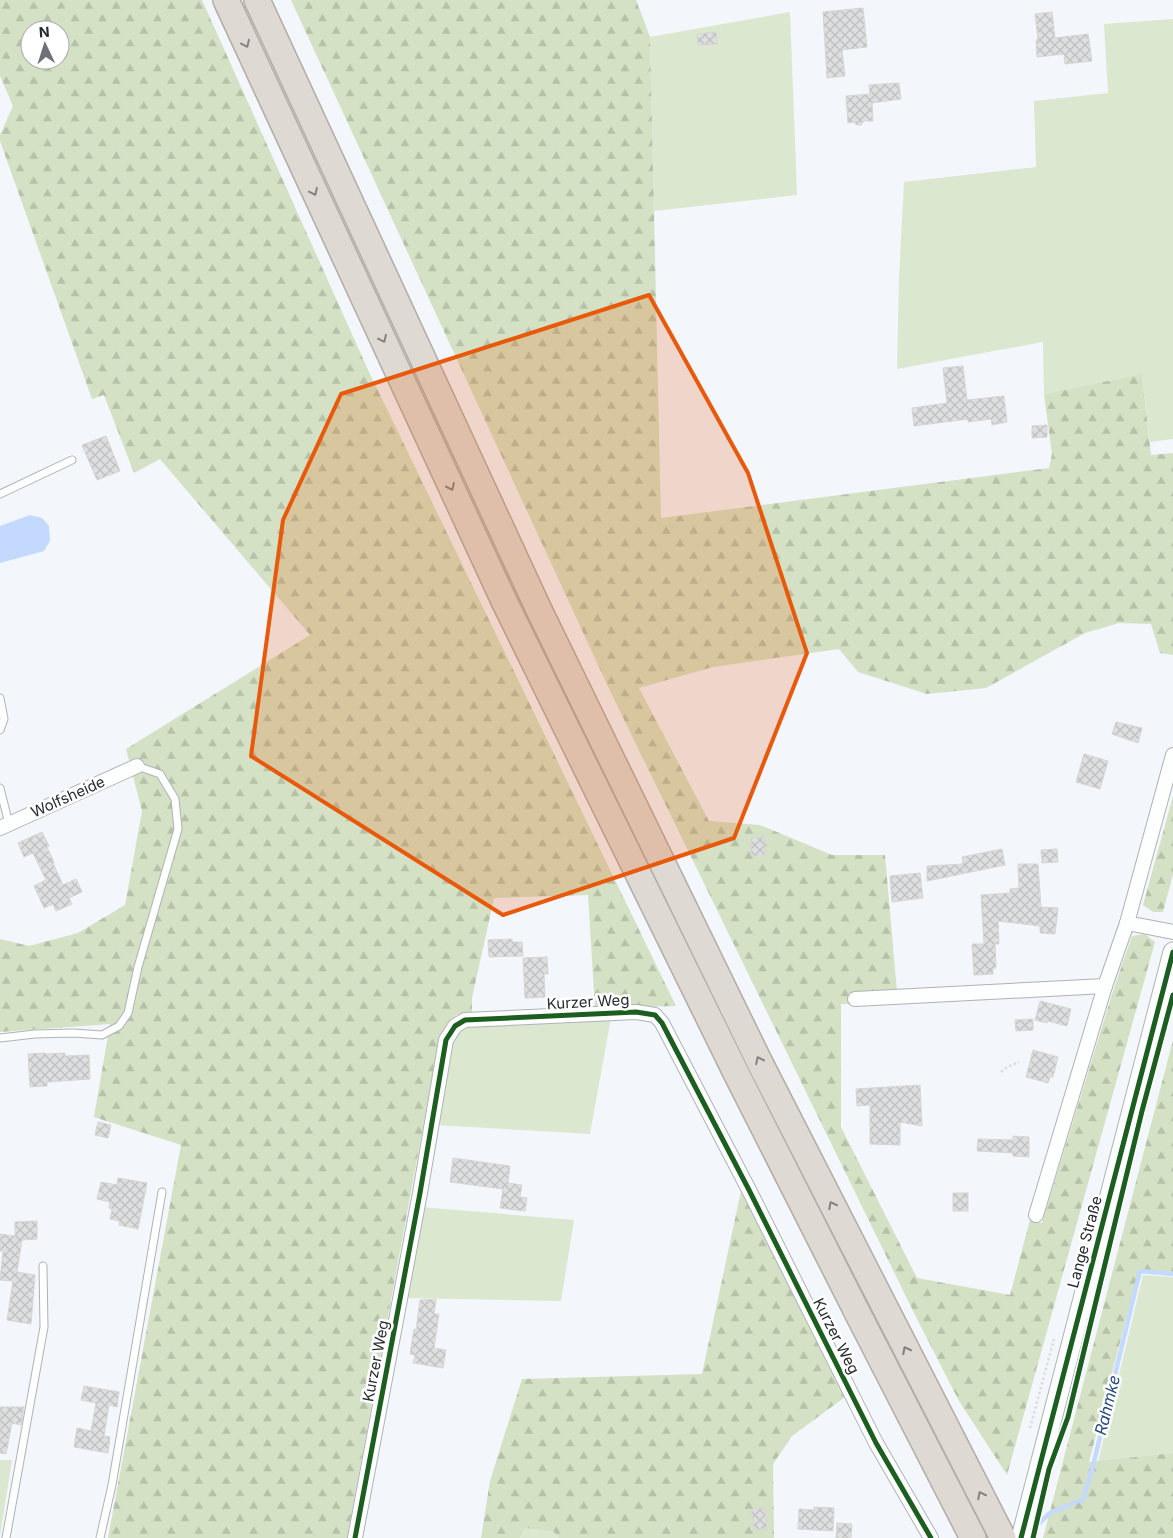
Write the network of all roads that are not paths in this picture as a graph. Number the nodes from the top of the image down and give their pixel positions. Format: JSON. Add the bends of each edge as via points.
{"nodes":[{"id":1,"x":226,"y":0,"type":"edge"},
{"id":2,"x":258,"y":0,"type":"edge"},
{"id":3,"x":72,"y":460,"type":"dead end"},
{"id":4,"x":0,"y":494,"type":"edge"},
{"id":5,"x":0,"y":698,"type":"edge"},
{"id":6,"x":0,"y":730,"type":"edge"},
{"id":7,"x":1173,"y":755,"type":"edge"},
{"id":8,"x":137,"y":766,"type":"joint"},
{"id":9,"x":0,"y":788,"type":"edge"},
{"id":10,"x":4,"y":826,"type":"edge"},
{"id":11,"x":1127,"y":923,"type":"junction"},
{"id":12,"x":1173,"y":932,"type":"edge"},
{"id":13,"x":1173,"y":952,"type":"edge"},
{"id":14,"x":1105,"y":986,"type":"junction"},
{"id":15,"x":855,"y":999,"type":"dead end"},
{"id":16,"x":0,"y":1038,"type":"edge"},
{"id":17,"x":162,"y":1192,"type":"dead end"},
{"id":18,"x":1036,"y":1215,"type":"dead end"},
{"id":19,"x":43,"y":1266,"type":"dead end"},
{"id":20,"x":6,"y":1538,"type":"edge"},
{"id":21,"x":100,"y":1538,"type":"edge"},
{"id":22,"x":355,"y":1538,"type":"edge"},
{"id":23,"x":931,"y":1538,"type":"edge"},
{"id":24,"x":973,"y":1538,"type":"edge"},
{"id":25,"x":1003,"y":1538,"type":"edge"},
{"id":26,"x":1021,"y":1538,"type":"edge"}],
"edges":[{"from":1,"to":24,"type":"highway","one_way":true,"via":[[504,601],[745,1091]]},
{"from":25,"to":2,"type":"highway","one_way":true,"via":[[760,1062],[540,612]]},
{"from":3,"to":4,"type":"lane"},
{"from":5,"to":6,"type":"lane","via":[[4,719]]},
{"from":7,"to":11,"type":"street"},
{"from":8,"to":10,"type":"street","name":"Wolfsheide"},
{"from":8,"to":16,"type":"lane","via":[[160,774],[175,799],[178,829],[128,1013],[119,1026],[102,1035]]},
{"from":9,"to":10,"type":"lane"},
{"from":11,"to":12,"type":"street"},
{"from":11,"to":14,"type":"street"},
{"from":13,"to":26,"type":"street","name":"Lange Straße"},
{"from":14,"to":15,"type":"street"},
{"from":14,"to":18,"type":"street"},
{"from":17,"to":21,"type":"lane"},
{"from":19,"to":20,"type":"lane","via":[[44,1327]]},
{"from":22,"to":23,"type":"street","name":"Kurzer Weg","via":[[446,1040],[455,1026],[465,1020],[636,1012],[655,1015],[662,1023],[876,1443]]}]}
